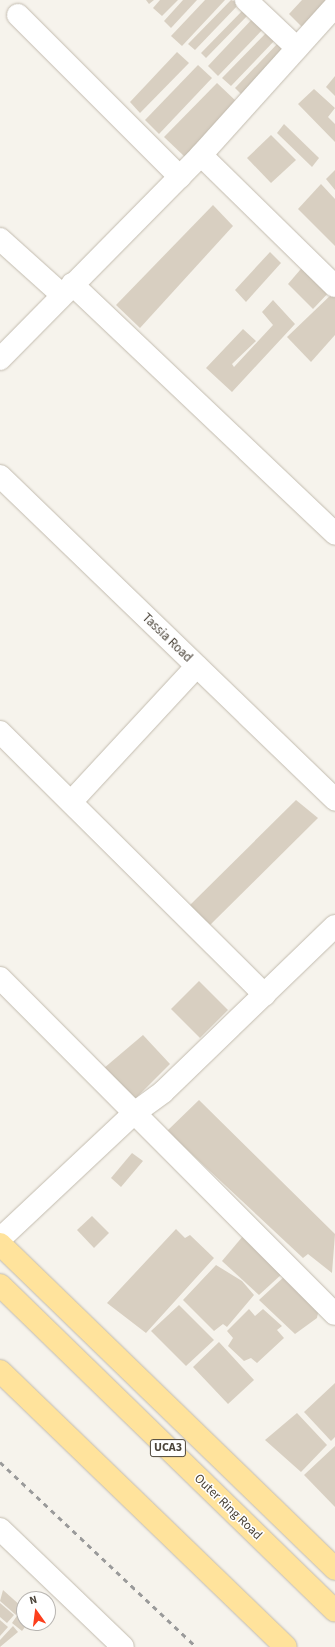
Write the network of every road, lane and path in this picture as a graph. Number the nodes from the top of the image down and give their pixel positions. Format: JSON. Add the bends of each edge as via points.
{"nodes":[{"id":1,"x":246,"y":0,"type":"edge"},
{"id":2,"x":335,"y":6,"type":"edge"},
{"id":3,"x":18,"y":15,"type":"dead end"},
{"id":4,"x":297,"y":48,"type":"junction"},
{"id":5,"x":200,"y":155,"type":"junction"},
{"id":6,"x":180,"y":177,"type":"junction"},
{"id":7,"x":0,"y":239,"type":"edge"},
{"id":8,"x":335,"y":286,"type":"edge"},
{"id":9,"x":67,"y":289,"type":"junction"},
{"id":10,"x":0,"y":359,"type":"edge"},
{"id":11,"x":0,"y":476,"type":"edge"},
{"id":12,"x":335,"y":534,"type":"edge"},
{"id":13,"x":197,"y":666,"type":"junction"},
{"id":14,"x":0,"y":732,"type":"edge"},
{"id":15,"x":335,"y":800,"type":"edge"},
{"id":16,"x":70,"y":802,"type":"junction"},
{"id":17,"x":335,"y":926,"type":"edge"},
{"id":18,"x":0,"y":978,"type":"edge"},
{"id":19,"x":265,"y":995,"type":"junction"},
{"id":20,"x":133,"y":1114,"type":"junction"},
{"id":21,"x":0,"y":1239,"type":"edge"},
{"id":22,"x":0,"y":1244,"type":"edge"},
{"id":23,"x":0,"y":1285,"type":"edge"},
{"id":24,"x":335,"y":1314,"type":"edge"},
{"id":25,"x":0,"y":1371,"type":"edge"},
{"id":26,"x":0,"y":1529,"type":"edge"},
{"id":27,"x":335,"y":1569,"type":"edge"},
{"id":28,"x":335,"y":1611,"type":"edge"},
{"id":29,"x":123,"y":1647,"type":"edge"},
{"id":30,"x":286,"y":1647,"type":"edge"}],
"edges":[{"from":1,"to":4,"type":"street"},
{"from":2,"to":4,"type":"street"},
{"from":3,"to":6,"type":"street"},
{"from":4,"to":5,"type":"street"},
{"from":5,"to":6,"type":"street"},
{"from":5,"to":8,"type":"street"},
{"from":6,"to":9,"type":"street"},
{"from":7,"to":9,"type":"street"},
{"from":9,"to":10,"type":"street"},
{"from":9,"to":12,"type":"street"},
{"from":11,"to":13,"type":"street","name":"Tassia Road"},
{"from":13,"to":15,"type":"street","name":"Tassia Road"},
{"from":13,"to":16,"type":"street"},
{"from":14,"to":16,"type":"street"},
{"from":16,"to":19,"type":"street"},
{"from":17,"to":19,"type":"street"},
{"from":18,"to":20,"type":"street"},
{"from":19,"to":20,"type":"street","via":[[163,1092]]},
{"from":20,"to":21,"type":"street"},
{"from":20,"to":24,"type":"street"},
{"from":22,"to":27,"type":"main road","number":"UCA3"},
{"from":23,"to":28,"type":"main road","name":"Outer Ring Road","number":"UCA3"},
{"from":25,"to":30,"type":"main road"},
{"from":26,"to":29,"type":"street"}]}
